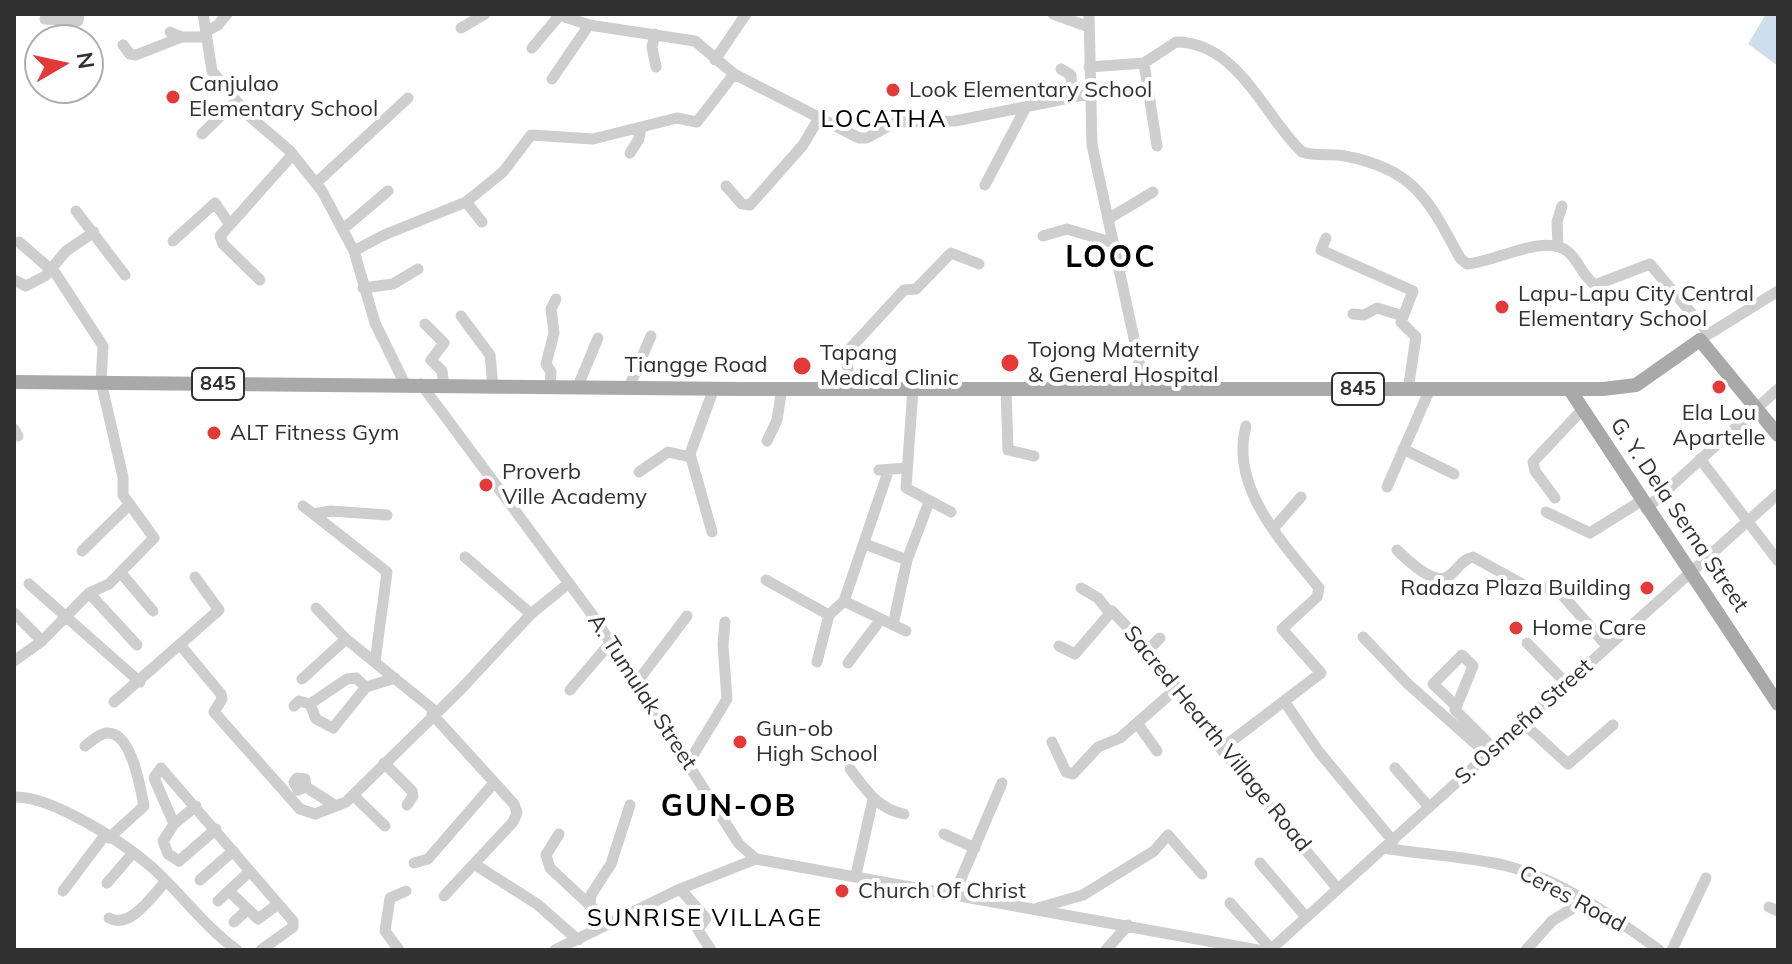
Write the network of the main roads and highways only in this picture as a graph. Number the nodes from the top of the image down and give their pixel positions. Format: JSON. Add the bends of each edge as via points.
{"nodes":[{"id":1,"x":14,"y":382,"type":"edge"},
{"id":2,"x":1570,"y":390,"type":"junction"},
{"id":3,"x":1778,"y":435,"type":"edge"},
{"id":4,"x":1773,"y":684,"type":"edge"},
{"id":5,"x":1778,"y":704,"type":"edge"}],
"edges":[{"from":1,"to":2,"type":"main road","name":"Tiangge Road","number":"845"},
{"from":2,"to":3,"type":"main road","name":"Tiangge Road","via":[[1636,385],[1704,337]]},
{"from":2,"to":4,"type":"main road","name":"G. Y. Dela Serna Street","via":[[1644,505]]},
{"from":4,"to":5,"type":"main road","name":"G. Y. Dela Serna Street"}]}
